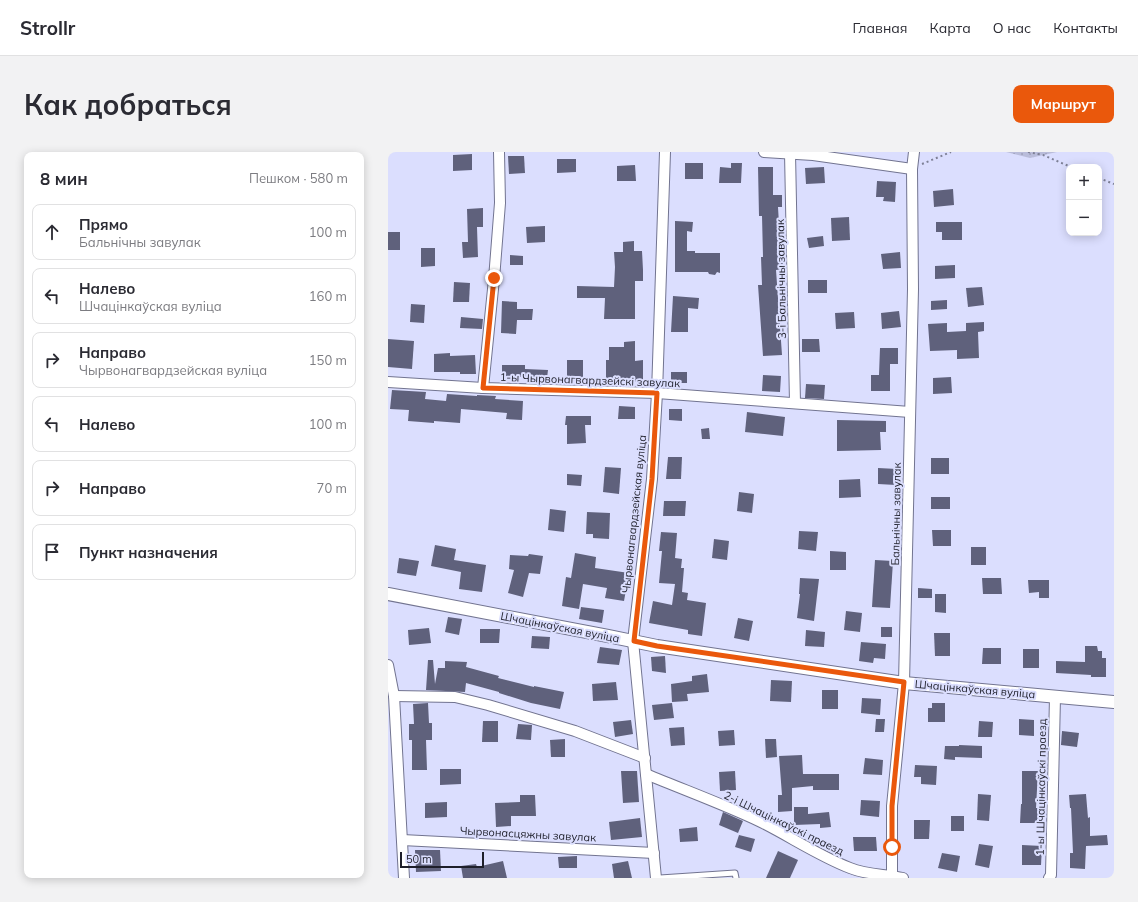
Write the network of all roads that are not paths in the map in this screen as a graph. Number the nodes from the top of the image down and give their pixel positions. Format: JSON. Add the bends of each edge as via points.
{"nodes":[{"id":1,"x":498,"y":152,"type":"edge"},
{"id":2,"x":665,"y":152,"type":"edge"},
{"id":3,"x":764,"y":152,"type":"edge"},
{"id":4,"x":914,"y":152,"type":"edge"},
{"id":5,"x":790,"y":153,"type":"junction"},
{"id":6,"x":813,"y":154,"type":"edge"},
{"id":7,"x":912,"y":169,"type":"junction"},
{"id":8,"x":388,"y":382,"type":"edge"},
{"id":9,"x":483,"y":388,"type":"junction"},
{"id":10,"x":657,"y":393,"type":"junction"},
{"id":11,"x":795,"y":403,"type":"junction"},
{"id":12,"x":910,"y":412,"type":"junction"},
{"id":13,"x":388,"y":594,"type":"edge"},
{"id":14,"x":634,"y":641,"type":"junction"},
{"id":15,"x":388,"y":665,"type":"edge"},
{"id":16,"x":904,"y":682,"type":"junction"},
{"id":17,"x":394,"y":696,"type":"junction"},
{"id":18,"x":1055,"y":697,"type":"junction"},
{"id":19,"x":1114,"y":702,"type":"edge"},
{"id":20,"x":645,"y":758,"type":"junction"},
{"id":21,"x":646,"y":774,"type":"junction"},
{"id":22,"x":402,"y":840,"type":"junction"},
{"id":23,"x":654,"y":853,"type":"junction"},
{"id":24,"x":892,"y":875,"type":"junction"},
{"id":25,"x":404,"y":878,"type":"edge"},
{"id":26,"x":656,"y":878,"type":"edge"},
{"id":27,"x":660,"y":878,"type":"edge"},
{"id":28,"x":736,"y":878,"type":"edge"},
{"id":29,"x":903,"y":878,"type":"edge"},
{"id":30,"x":1049,"y":878,"type":"edge"}],
"edges":[{"from":1,"to":9,"type":"street","via":[[500,203]]},
{"from":2,"to":10,"type":"street","name":"Чырвонагвардзейская вуліца"},
{"from":3,"to":5,"type":"street"},
{"from":4,"to":7,"type":"street","name":"Бальнічны завулак"},
{"from":5,"to":6,"type":"street"},
{"from":5,"to":11,"type":"street","name":"3-і Бальнічны завулак"},
{"from":6,"to":7,"type":"street"},
{"from":7,"to":12,"type":"street","name":"Бальнічны завулак"},
{"from":8,"to":9,"type":"street","name":"1-ы Чырвонагвардзейскі завулак"},
{"from":9,"to":10,"type":"street","name":"1-ы Чырвонагвардзейскі завулак"},
{"from":10,"to":11,"type":"street","name":"1-ы Чырвонагвардзейскі завулак"},
{"from":10,"to":14,"type":"street","name":"Чырвонагвардзейская вуліца","via":[[652,479]]},
{"from":11,"to":12,"type":"street","name":"1-ы Чырвонагвардзейскі завулак"},
{"from":12,"to":16,"type":"street","name":"Бальнічны завулак"},
{"from":13,"to":14,"type":"street","name":"Шчацінкаўская вуліца"},
{"from":14,"to":16,"type":"street","name":"Шчацінкаўская вуліца"},
{"from":14,"to":20,"type":"street","name":"Чырвонагвардзейская вуліца"},
{"from":15,"to":17,"type":"street"},
{"from":16,"to":18,"type":"street","name":"Шчацінкаўская вуліца"},
{"from":16,"to":24,"type":"street","name":"Бальнічны завулак","via":[[892,806]]},
{"from":17,"to":20,"type":"street","via":[[456,697],[575,731]]},
{"from":17,"to":22,"type":"street"},
{"from":18,"to":19,"type":"street","name":"Шчацінкаўская вуліца"},
{"from":18,"to":30,"type":"street","name":"1-ы Шчацінкаўскі праезд"},
{"from":20,"to":21,"type":"street","name":"Чырвонагвардзейская вуліца"},
{"from":21,"to":23,"type":"street","name":"Чырвонагвардзейская вуліца"},
{"from":21,"to":24,"type":"street","name":"2-і Шчацінкаўскі праезд","via":[[760,822],[850,868],[877,875]]},
{"from":22,"to":23,"type":"street","name":"Чырвонасцяжны завулак"},
{"from":22,"to":25,"type":"street"},
{"from":23,"to":26,"type":"street","name":"Чырвонагвардзейская вуліца"},
{"from":24,"to":29,"type":"street"},
{"from":27,"to":28,"type":"lane","via":[[735,874]]}]}
